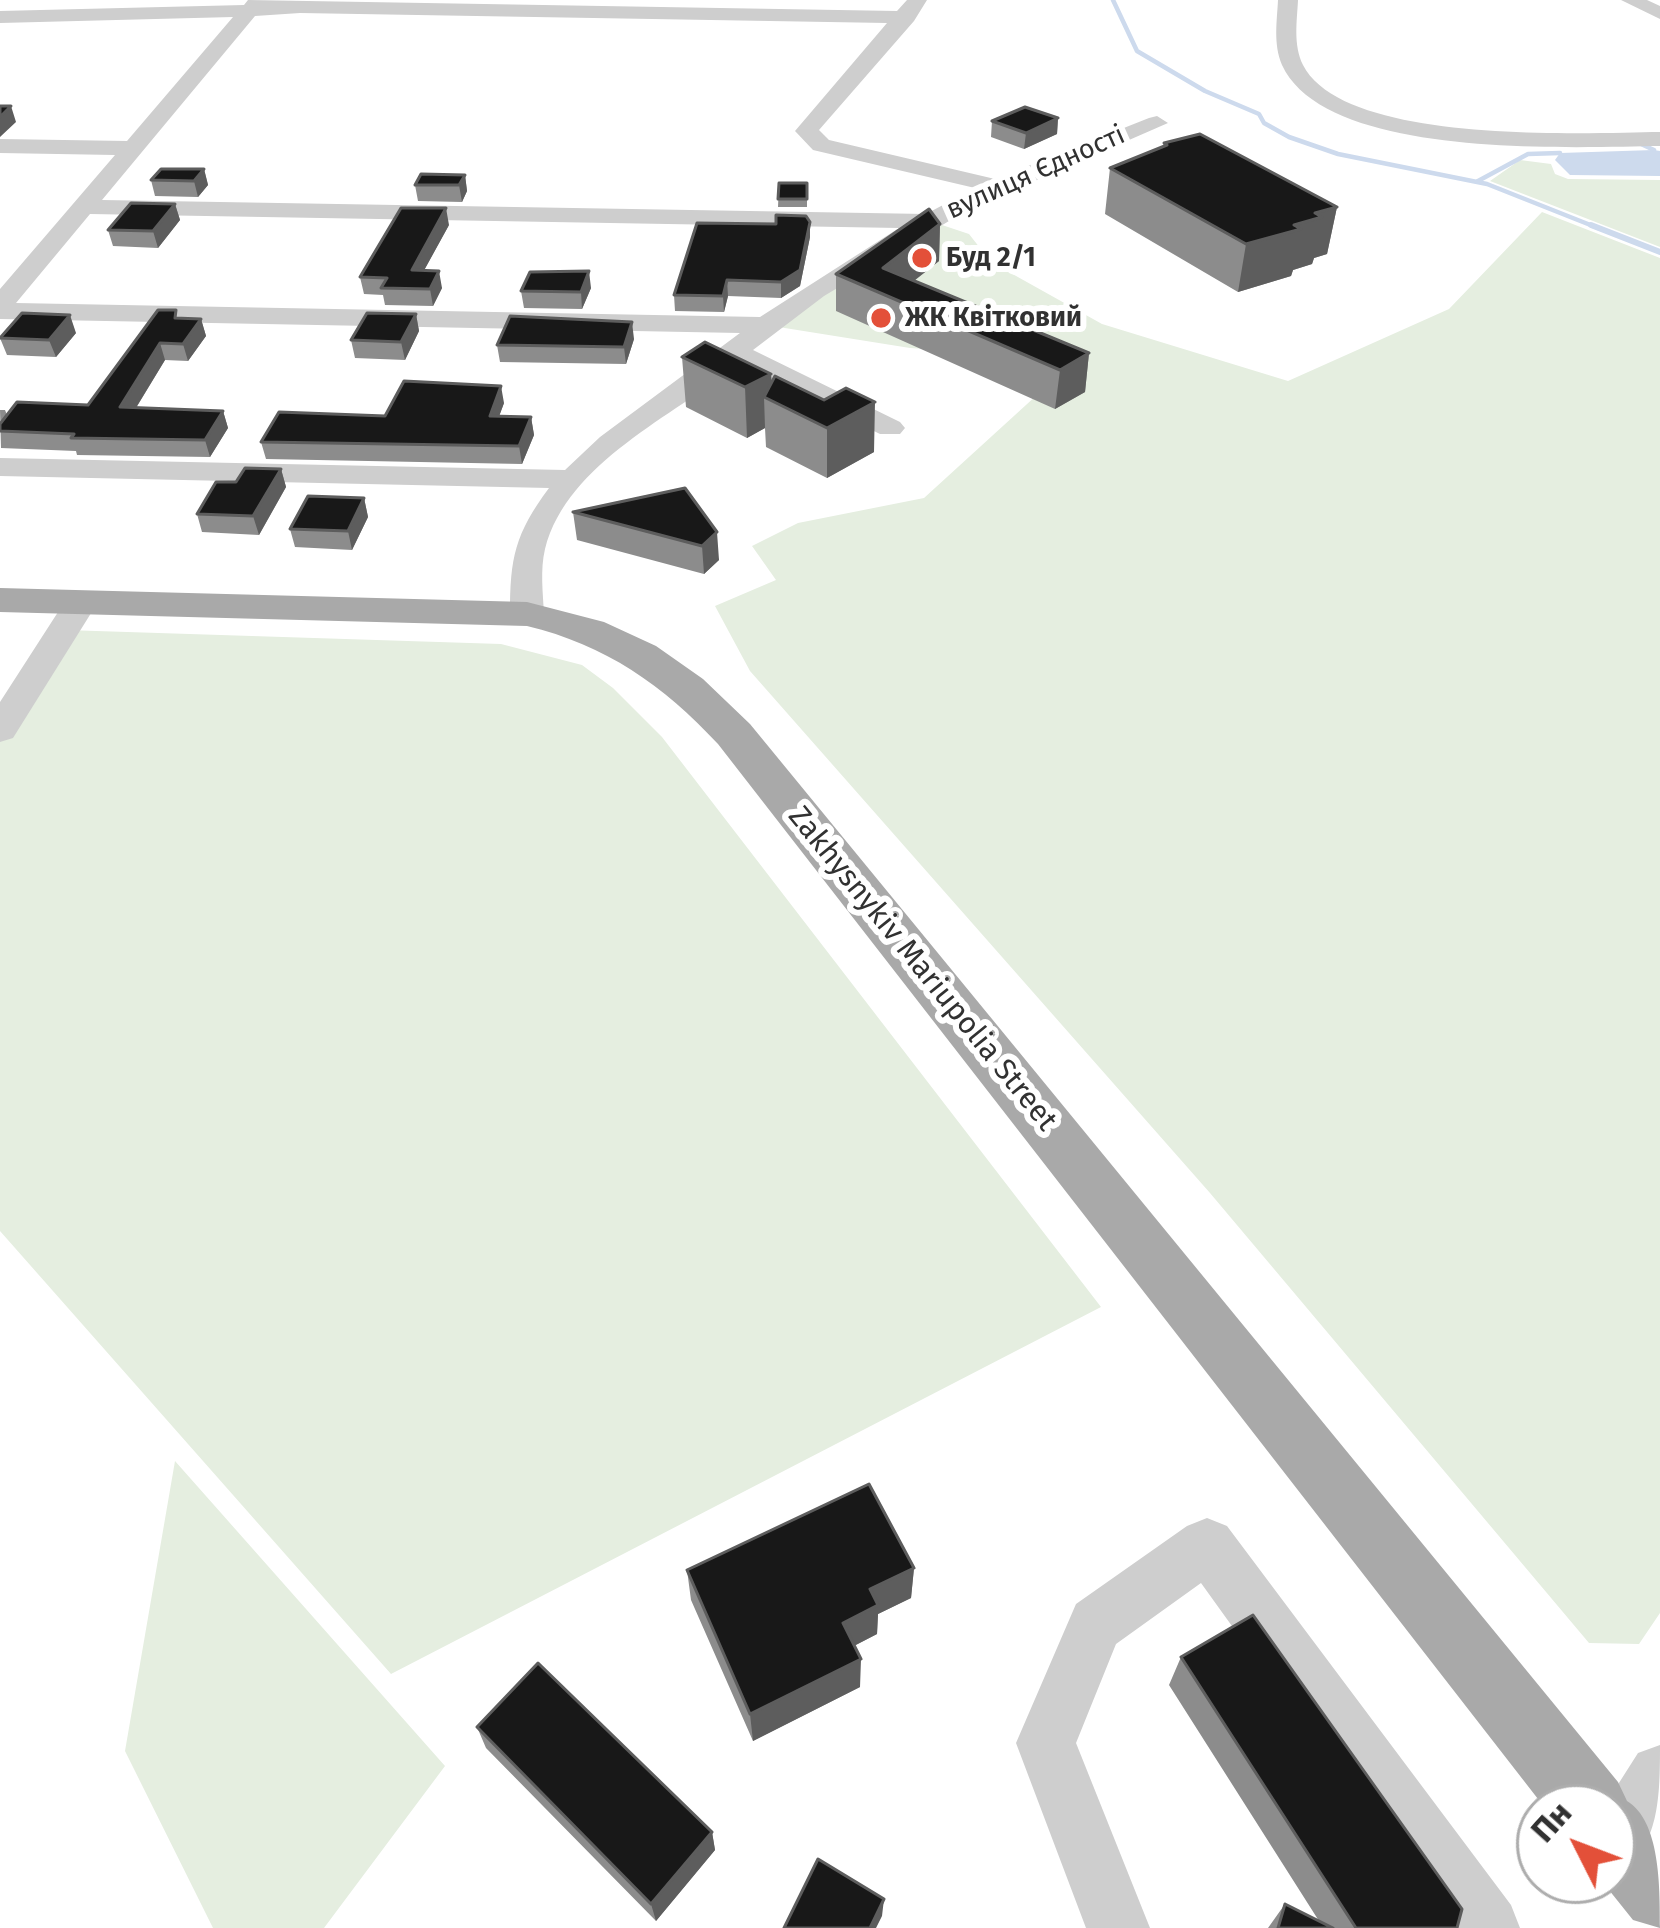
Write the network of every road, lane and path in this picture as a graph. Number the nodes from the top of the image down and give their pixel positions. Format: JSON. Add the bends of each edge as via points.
{"nodes":[{"id":1,"x":1288,"y":0,"type":"edge"},
{"id":2,"x":1630,"y":0,"type":"edge"},
{"id":3,"x":254,"y":5,"type":"edge"},
{"id":4,"x":912,"y":8,"type":"edge"},
{"id":5,"x":1660,"y":13,"type":"edge"},
{"id":6,"x":0,"y":17,"type":"edge"},
{"id":7,"x":1156,"y":122,"type":"dead end"},
{"id":8,"x":1660,"y":139,"type":"edge"},
{"id":9,"x":0,"y":146,"type":"edge"},
{"id":10,"x":134,"y":148,"type":"junction"},
{"id":11,"x":996,"y":186,"type":"junction"},
{"id":12,"x":84,"y":207,"type":"junction"},
{"id":13,"x":930,"y":221,"type":"junction"},
{"id":14,"x":0,"y":309,"type":"edge"},
{"id":15,"x":766,"y":325,"type":"junction"},
{"id":16,"x":734,"y":352,"type":"junction"},
{"id":17,"x":890,"y":428,"type":"dead end"},
{"id":18,"x":0,"y":467,"type":"edge"},
{"id":19,"x":571,"y":479,"type":"junction"},
{"id":20,"x":0,"y":600,"type":"edge"},
{"id":21,"x":81,"y":602,"type":"junction"},
{"id":22,"x":527,"y":614,"type":"junction"},
{"id":23,"x":0,"y":730,"type":"edge"},
{"id":24,"x":1660,"y":1775,"type":"edge"},
{"id":25,"x":1573,"y":1784,"type":"edge"},
{"id":26,"x":1636,"y":1817,"type":"edge"},
{"id":27,"x":1118,"y":1928,"type":"edge"},
{"id":28,"x":1488,"y":1928,"type":"edge"}],
"edges":[{"from":1,"to":8,"type":"street","via":[[1288,54],[1301,79],[1320,95],[1405,130],[1565,143]]},
{"from":2,"to":5,"type":"street"},
{"from":3,"to":4,"type":"street"},
{"from":3,"to":6,"type":"street"},
{"from":3,"to":10,"type":"street"},
{"from":4,"to":11,"type":"street","via":[[806,131],[821,145]]},
{"from":7,"to":11,"type":"street","name":"вулиця Єдності"},
{"from":9,"to":10,"type":"street"},
{"from":10,"to":12,"type":"street"},
{"from":11,"to":13,"type":"street","name":"вулиця Єдності"},
{"from":12,"to":13,"type":"street"},
{"from":12,"to":14,"type":"street"},
{"from":13,"to":15,"type":"street","name":"вулиця Єдності"},
{"from":14,"to":15,"type":"street"},
{"from":15,"to":16,"type":"street","name":"вулиця Єдності"},
{"from":16,"to":17,"type":"street"},
{"from":16,"to":19,"type":"street","name":"вулиця Єдності"},
{"from":18,"to":19,"type":"street"},
{"from":19,"to":22,"type":"street","name":"вулиця Єдності","via":[[529,546]]},
{"from":20,"to":21,"type":"main road","name":"Zakhysnykiv Mariupolia Street"},
{"from":21,"to":22,"type":"main road","name":"Zakhysnykiv Mariupolia Street"},
{"from":21,"to":23,"type":"street"},
{"from":22,"to":25,"type":"main road","name":"Zakhysnykiv Mariupolia Street","via":[[622,641],[722,720]]},
{"from":24,"to":26,"type":"street"},
{"from":27,"to":28,"type":"street","via":[[1046,1744],[1096,1624],[1207,1545]]}]}
